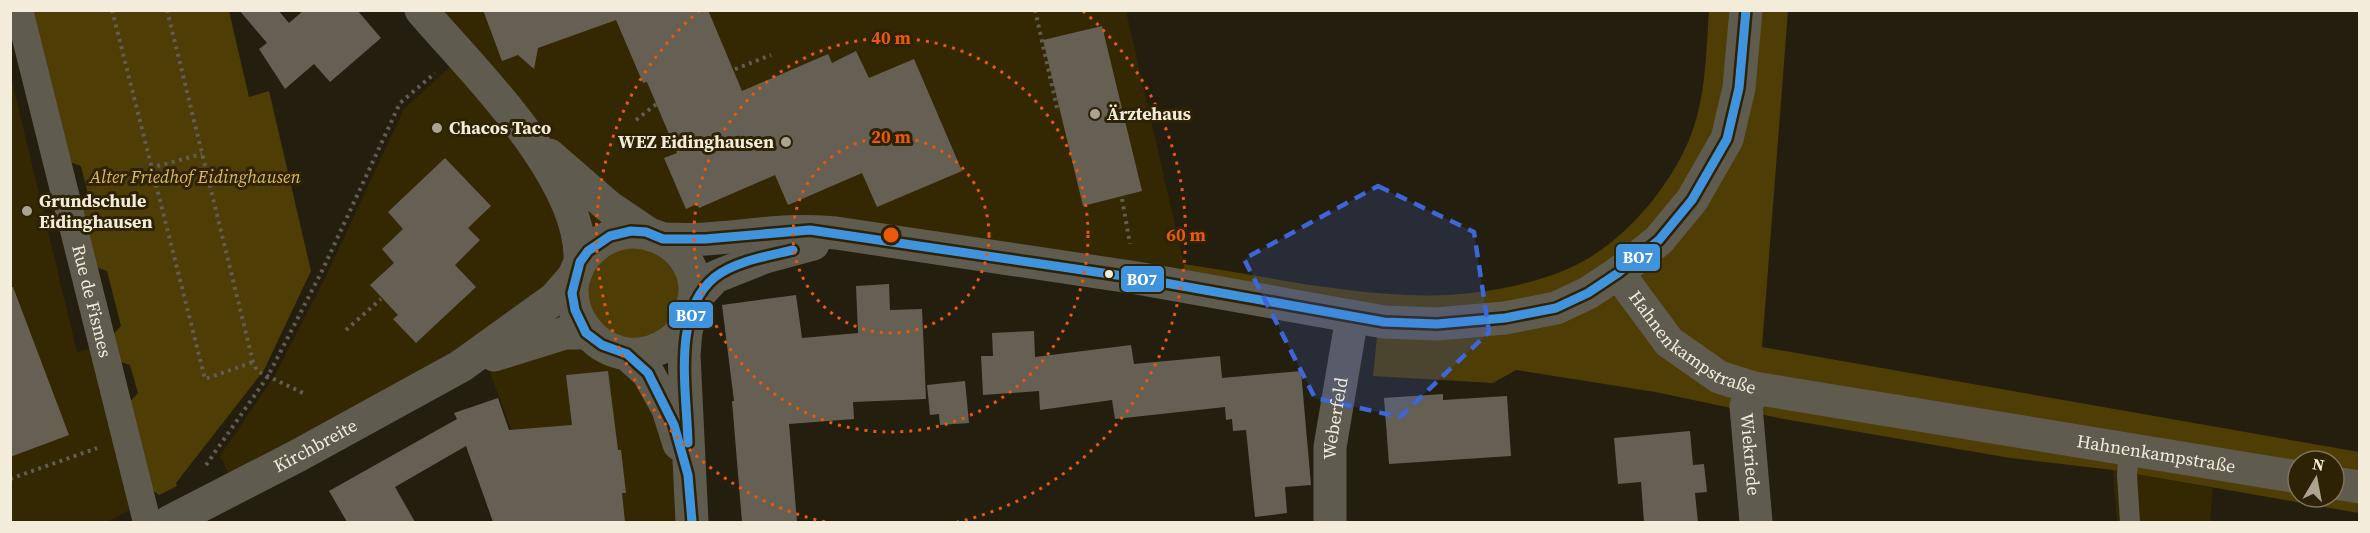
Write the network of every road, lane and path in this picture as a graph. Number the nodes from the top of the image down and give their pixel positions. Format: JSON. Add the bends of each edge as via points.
{"nodes":[{"id":1,"x":18,"y":10,"type":"edge"},
{"id":2,"x":112,"y":10,"type":"edge"},
{"id":3,"x":167,"y":10,"type":"edge"},
{"id":4,"x":421,"y":10,"type":"edge"},
{"id":5,"x":1035,"y":10,"type":"edge"},
{"id":6,"x":1746,"y":10,"type":"edge"},
{"id":7,"x":771,"y":55,"type":"dead end"},
{"id":8,"x":441,"y":68,"type":"dead end"},
{"id":9,"x":728,"y":72,"type":"dead end"},
{"id":10,"x":659,"y":102,"type":"dead end"},
{"id":11,"x":1057,"y":108,"type":"dead end"},
{"id":12,"x":636,"y":120,"type":"dead end"},
{"id":13,"x":534,"y":143,"type":"junction"},
{"id":14,"x":202,"y":154,"type":"junction"},
{"id":15,"x":150,"y":168,"type":"junction"},
{"id":16,"x":1122,"y":199,"type":"dead end"},
{"id":17,"x":655,"y":236,"type":"junction"},
{"id":18,"x":859,"y":238,"type":"junction"},
{"id":19,"x":1131,"y":251,"type":"dead end"},
{"id":20,"x":577,"y":269,"type":"junction"},
{"id":21,"x":1618,"y":273,"type":"junction"},
{"id":22,"x":381,"y":299,"type":"dead end"},
{"id":23,"x":692,"y":309,"type":"junction"},
{"id":24,"x":1352,"y":317,"type":"junction"},
{"id":25,"x":346,"y":330,"type":"dead end"},
{"id":26,"x":586,"y":333,"type":"junction"},
{"id":27,"x":627,"y":354,"type":"junction"},
{"id":28,"x":253,"y":362,"type":"junction"},
{"id":29,"x":461,"y":366,"type":"junction"},
{"id":30,"x":268,"y":376,"type":"junction"},
{"id":31,"x":1754,"y":388,"type":"junction"},
{"id":32,"x":305,"y":394,"type":"dead end"},
{"id":33,"x":125,"y":437,"type":"junction"},
{"id":34,"x":2129,"y":450,"type":"junction"},
{"id":35,"x":203,"y":469,"type":"dead end"},
{"id":36,"x":688,"y":475,"type":"junction"},
{"id":37,"x":2286,"y":475,"type":"edge"},
{"id":38,"x":10,"y":479,"type":"edge"},
{"id":39,"x":147,"y":522,"type":"edge"},
{"id":40,"x":169,"y":522,"type":"edge"},
{"id":41,"x":692,"y":522,"type":"edge"},
{"id":42,"x":1330,"y":522,"type":"edge"},
{"id":43,"x":1756,"y":522,"type":"edge"},
{"id":44,"x":2130,"y":522,"type":"edge"}],
"edges":[{"from":1,"to":33,"type":"street","name":"Rue de Fismes"},
{"from":2,"to":15,"type":"path"},
{"from":3,"to":14,"type":"path"},
{"from":4,"to":13,"type":"street"},
{"from":5,"to":11,"type":"path"},
{"from":6,"to":21,"type":"street","via":[[1738,88],[1727,139],[1692,200],[1659,240]]},
{"from":7,"to":9,"type":"path"},
{"from":8,"to":30,"type":"path","via":[[400,103]]},
{"from":10,"to":12,"type":"path"},
{"from":13,"to":17,"type":"street","via":[[609,207]]},
{"from":13,"to":20,"type":"street","via":[[573,217],[579,243]]},
{"from":14,"to":15,"type":"path"},
{"from":14,"to":28,"type":"path"},
{"from":15,"to":28,"type":"path","via":[[205,379]]},
{"from":16,"to":19,"type":"path"},
{"from":17,"to":18,"type":"street","name":"Hahnenkampstraße","via":[[705,239],[810,230]]},
{"from":17,"to":20,"type":"street","via":[[631,231],[610,236],[588,251]]},
{"from":17,"to":23,"type":"street","via":[[672,245],[687,262],[695,285]]},
{"from":18,"to":23,"type":"street","name":"Hahnenkampstraße","via":[[815,244],[744,264],[715,277]]},
{"from":18,"to":24,"type":"street","name":"Hahnenkampstraße","via":[[1137,278]]},
{"from":20,"to":26,"type":"street","via":[[572,293]]},
{"from":20,"to":29,"type":"street","name":"Kirchbreite","via":[[554,299]]},
{"from":21,"to":24,"type":"street","name":"Hahnenkampstraße","via":[[1556,308],[1505,318],[1437,324]]},
{"from":21,"to":31,"type":"street","name":"Hahnenkampstraße","via":[[1669,342],[1719,377]]},
{"from":22,"to":25,"type":"path"},
{"from":23,"to":27,"type":"street","via":[[680,333],[666,345],[641,354]]},
{"from":23,"to":36,"type":"street","via":[[684,355]]},
{"from":24,"to":42,"type":"street","name":"Weberfeld","via":[[1330,447]]},
{"from":26,"to":27,"type":"street","via":[[602,345]]},
{"from":26,"to":29,"type":"street","name":"Kirchbreite","via":[[565,333],[538,340]]},
{"from":27,"to":36,"type":"street","via":[[648,373],[668,409]]},
{"from":28,"to":30,"type":"path","via":[[257,371]]},
{"from":29,"to":40,"type":"street","name":"Kirchbreite"},
{"from":30,"to":32,"type":"path"},
{"from":30,"to":35,"type":"path"},
{"from":31,"to":34,"type":"street","name":"Hahnenkampstraße"},
{"from":31,"to":43,"type":"street","name":"Wiekriede","via":[[1746,406]]},
{"from":33,"to":38,"type":"path"},
{"from":33,"to":39,"type":"street","name":"Rue de Fismes"},
{"from":34,"to":37,"type":"street","name":"Hahnenkampstraße"},
{"from":34,"to":44,"type":"lane"},
{"from":36,"to":41,"type":"street"}]}
